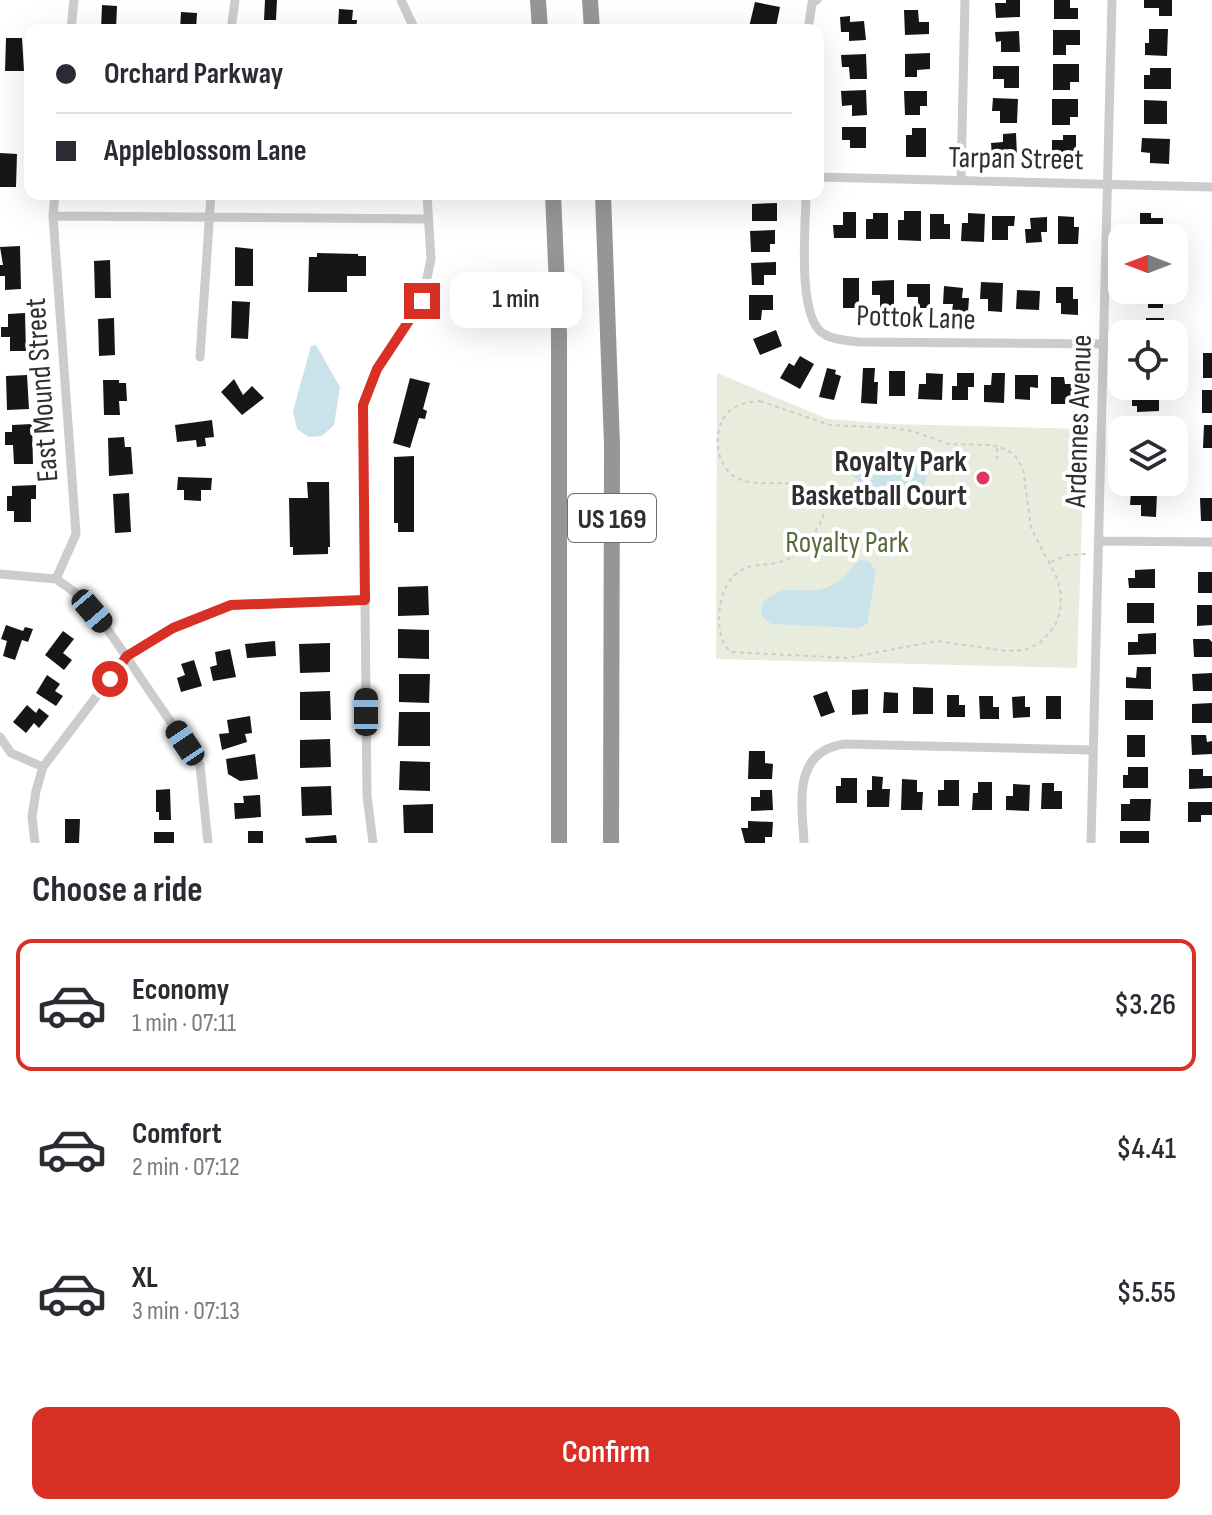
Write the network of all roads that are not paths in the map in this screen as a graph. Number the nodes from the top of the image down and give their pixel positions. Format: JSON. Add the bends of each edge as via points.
{"nodes":[{"id":1,"x":74,"y":0,"type":"edge"},
{"id":2,"x":235,"y":0,"type":"edge"},
{"id":3,"x":401,"y":0,"type":"edge"},
{"id":4,"x":538,"y":0,"type":"edge"},
{"id":5,"x":590,"y":0,"type":"edge"},
{"id":6,"x":817,"y":0,"type":"edge"},
{"id":7,"x":965,"y":0,"type":"edge"},
{"id":8,"x":1112,"y":0,"type":"edge"},
{"id":9,"x":72,"y":24,"type":"edge"},
{"id":10,"x":232,"y":24,"type":"edge"},
{"id":11,"x":412,"y":24,"type":"edge"},
{"id":12,"x":540,"y":24,"type":"edge"},
{"id":13,"x":592,"y":24,"type":"edge"},
{"id":14,"x":809,"y":24,"type":"edge"},
{"id":15,"x":824,"y":177,"type":"edge"},
{"id":16,"x":961,"y":180,"type":"junction"},
{"id":17,"x":1108,"y":184,"type":"junction"},
{"id":18,"x":1212,"y":187,"type":"edge"},
{"id":19,"x":54,"y":200,"type":"edge"},
{"id":20,"x":210,"y":200,"type":"edge"},
{"id":21,"x":427,"y":200,"type":"edge"},
{"id":22,"x":553,"y":200,"type":"edge"},
{"id":23,"x":603,"y":200,"type":"edge"},
{"id":24,"x":806,"y":200,"type":"edge"},
{"id":25,"x":53,"y":216,"type":"junction"},
{"id":26,"x":208,"y":218,"type":"junction"},
{"id":27,"x":428,"y":219,"type":"junction"},
{"id":28,"x":1105,"y":344,"type":"junction"},
{"id":29,"x":200,"y":357,"type":"dead end"},
{"id":30,"x":1098,"y":541,"type":"junction"},
{"id":31,"x":1212,"y":542,"type":"edge"},
{"id":32,"x":0,"y":574,"type":"edge"},
{"id":33,"x":56,"y":579,"type":"junction"},
{"id":34,"x":365,"y":600,"type":"junction"},
{"id":35,"x":127,"y":656,"type":"junction"},
{"id":36,"x":0,"y":737,"type":"edge"},
{"id":37,"x":1092,"y":750,"type":"junction"},
{"id":38,"x":43,"y":767,"type":"junction"},
{"id":39,"x":35,"y":843,"type":"edge"},
{"id":40,"x":208,"y":843,"type":"edge"},
{"id":41,"x":373,"y":843,"type":"edge"},
{"id":42,"x":559,"y":843,"type":"edge"},
{"id":43,"x":611,"y":843,"type":"edge"},
{"id":44,"x":804,"y":843,"type":"edge"},
{"id":45,"x":1091,"y":843,"type":"edge"}],
"edges":[{"from":1,"to":9,"type":"street"},
{"from":2,"to":10,"type":"street"},
{"from":3,"to":11,"type":"street"},
{"from":4,"to":12,"type":"highway"},
{"from":5,"to":13,"type":"highway"},
{"from":6,"to":14,"type":"street"},
{"from":7,"to":16,"type":"street"},
{"from":8,"to":17,"type":"street","name":"Ardennes Avenue"},
{"from":15,"to":16,"type":"street","name":"Tarpan Street"},
{"from":16,"to":17,"type":"street","name":"Tarpan Street"},
{"from":17,"to":18,"type":"street","name":"Tarpan Street"},
{"from":17,"to":28,"type":"street","name":"Ardennes Avenue"},
{"from":19,"to":25,"type":"street","name":"East Mound Street"},
{"from":20,"to":26,"type":"street"},
{"from":21,"to":27,"type":"street"},
{"from":22,"to":42,"type":"highway","number":"US 169","via":[[559,333]]},
{"from":23,"to":43,"type":"highway","number":"US 169","via":[[612,445]]},
{"from":24,"to":28,"type":"street","name":"Pottok Lane","via":[[808,303],[823,334],[860,342]]},
{"from":25,"to":26,"type":"street"},
{"from":25,"to":33,"type":"street","name":"East Mound Street","via":[[76,534]]},
{"from":26,"to":27,"type":"street"},
{"from":26,"to":29,"type":"street"},
{"from":27,"to":34,"type":"street","via":[[431,259],[422,301],[377,369],[363,405]]},
{"from":28,"to":30,"type":"street","name":"Ardennes Avenue"},
{"from":30,"to":31,"type":"street"},
{"from":30,"to":37,"type":"street","name":"Ardennes Avenue"},
{"from":32,"to":33,"type":"street"},
{"from":33,"to":35,"type":"street","via":[[79,595]]},
{"from":34,"to":35,"type":"street","via":[[231,605],[173,628]]},
{"from":34,"to":41,"type":"street","via":[[367,796]]},
{"from":35,"to":38,"type":"street"},
{"from":35,"to":40,"type":"street","via":[[200,765]]},
{"from":36,"to":38,"type":"street","via":[[11,753]]},
{"from":37,"to":44,"type":"street","via":[[830,746],[818,752],[804,775]]},
{"from":37,"to":45,"type":"street","name":"Ardennes Avenue"},
{"from":38,"to":39,"type":"street","via":[[32,817]]}]}
